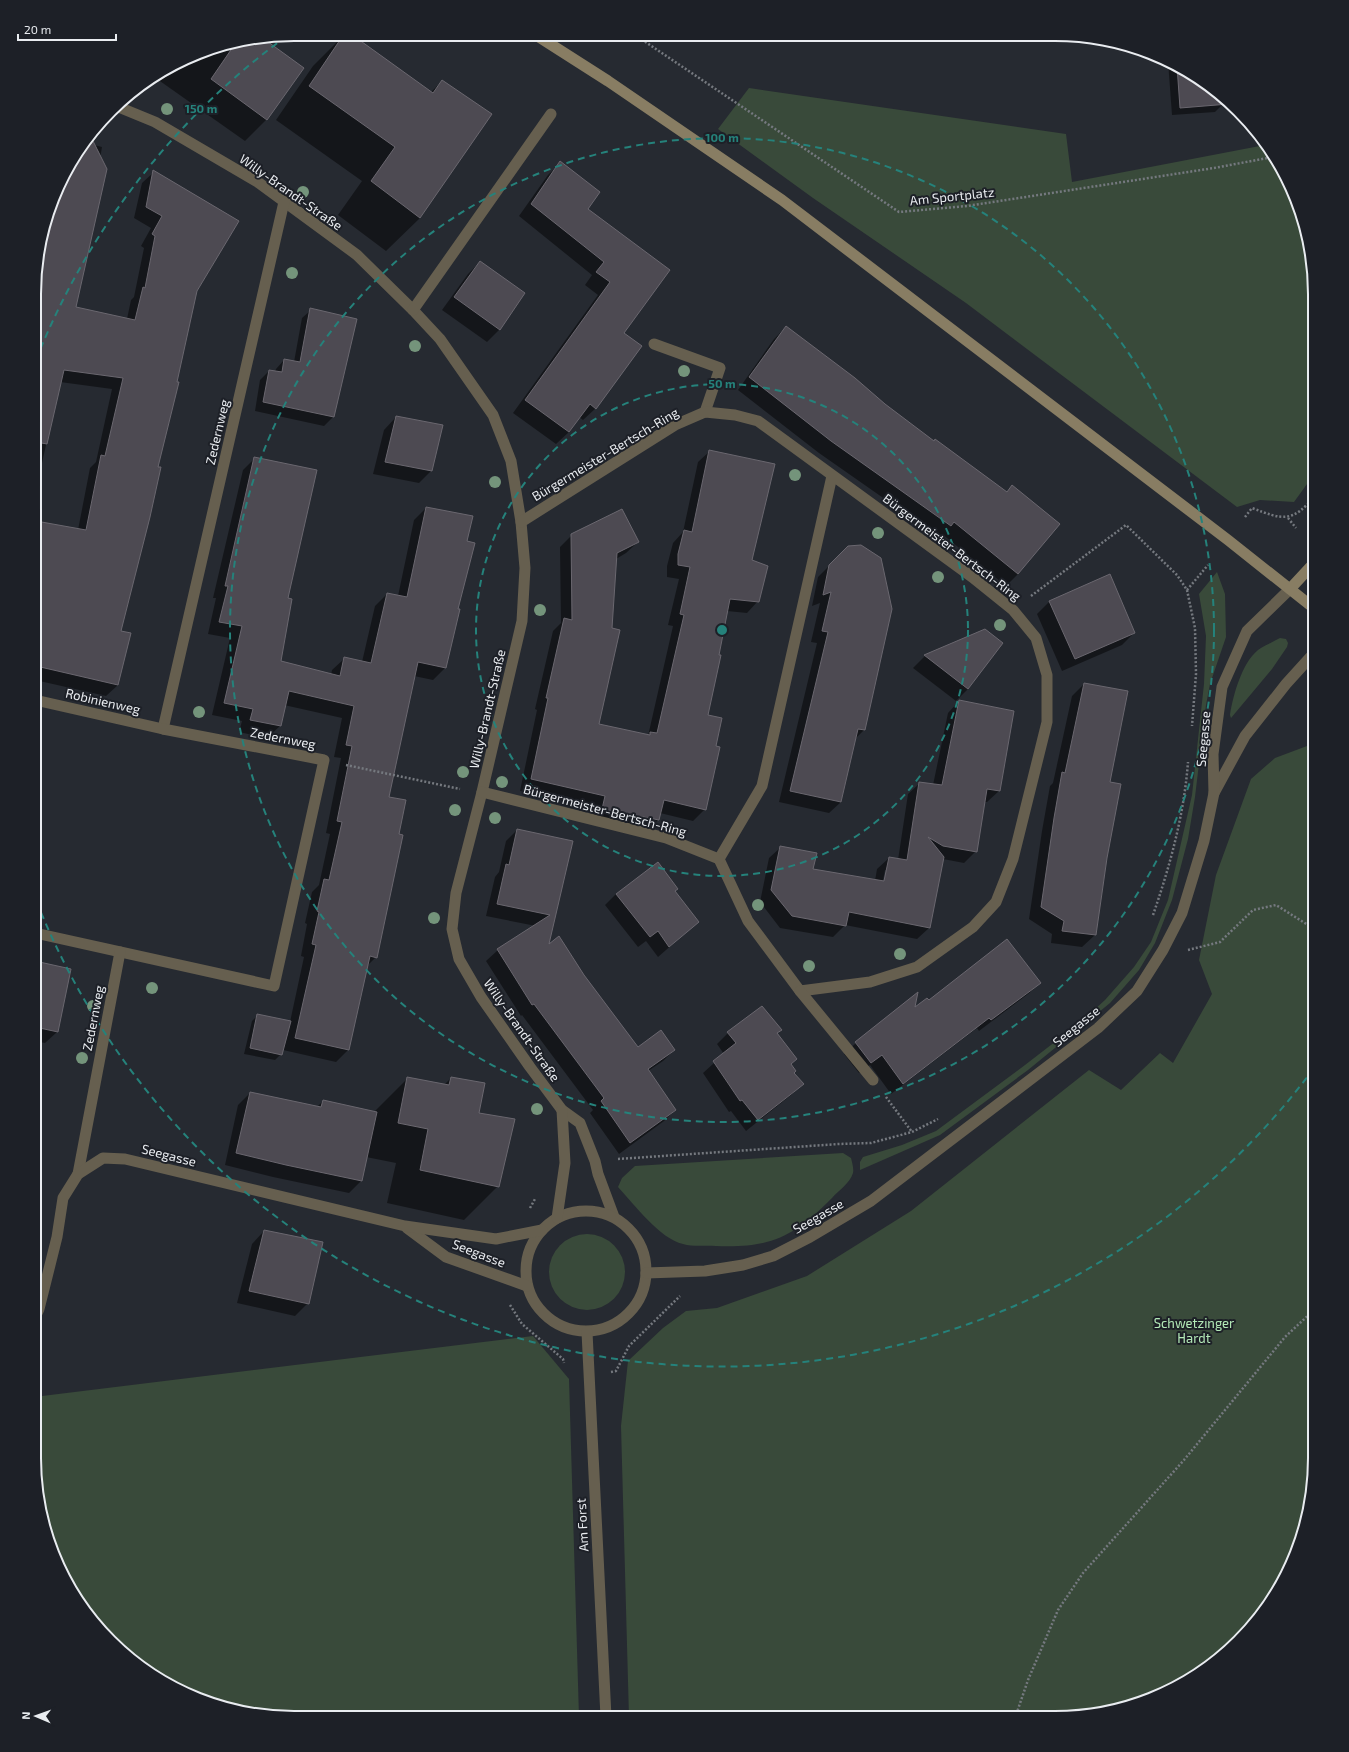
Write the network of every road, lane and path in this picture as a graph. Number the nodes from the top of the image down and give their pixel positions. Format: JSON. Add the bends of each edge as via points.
{"nodes":[{"id":1,"x":545,"y":41,"type":"edge"},
{"id":2,"x":644,"y":41,"type":"edge"},
{"id":3,"x":122,"y":108,"type":"edge"},
{"id":4,"x":552,"y":114,"type":"dead end"},
{"id":5,"x":1268,"y":158,"type":"edge"},
{"id":6,"x":284,"y":202,"type":"junction"},
{"id":7,"x":413,"y":310,"type":"junction"},
{"id":8,"x":654,"y":344,"type":"dead end"},
{"id":9,"x":705,"y":412,"type":"junction"},
{"id":10,"x":832,"y":476,"type":"junction"},
{"id":11,"x":1308,"y":503,"type":"edge"},
{"id":12,"x":1245,"y":517,"type":"dead end"},
{"id":13,"x":1288,"y":518,"type":"junction"},
{"id":14,"x":521,"y":522,"type":"junction"},
{"id":15,"x":1296,"y":528,"type":"dead end"},
{"id":16,"x":1208,"y":565,"type":"dead end"},
{"id":17,"x":1308,"y":570,"type":"edge"},
{"id":18,"x":1290,"y":589,"type":"junction"},
{"id":19,"x":1187,"y":590,"type":"junction"},
{"id":20,"x":1308,"y":603,"type":"edge"},
{"id":21,"x":1013,"y":610,"type":"junction"},
{"id":22,"x":1308,"y":660,"type":"edge"},
{"id":23,"x":41,"y":701,"type":"edge"},
{"id":24,"x":164,"y":729,"type":"junction"},
{"id":25,"x":1191,"y":734,"type":"dead end"},
{"id":26,"x":1189,"y":756,"type":"dead end"},
{"id":27,"x":324,"y":760,"type":"junction"},
{"id":28,"x":482,"y":792,"type":"junction"},
{"id":29,"x":1214,"y":793,"type":"junction"},
{"id":30,"x":718,"y":859,"type":"junction"},
{"id":31,"x":1151,"y":921,"type":"dead end"},
{"id":32,"x":1308,"y":925,"type":"edge"},
{"id":33,"x":41,"y":934,"type":"edge"},
{"id":34,"x":1163,"y":950,"type":"junction"},
{"id":35,"x":120,"y":952,"type":"junction"},
{"id":36,"x":800,"y":990,"type":"junction"},
{"id":37,"x":873,"y":1080,"type":"joint"},
{"id":38,"x":562,"y":1110,"type":"junction"},
{"id":39,"x":944,"y":1114,"type":"dead end"},
{"id":40,"x":912,"y":1132,"type":"junction"},
{"id":41,"x":618,"y":1159,"type":"dead end"},
{"id":42,"x":78,"y":1174,"type":"junction"},
{"id":43,"x":557,"y":1218,"type":"junction"},
{"id":44,"x":614,"y":1218,"type":"junction"},
{"id":45,"x":405,"y":1226,"type":"junction"},
{"id":46,"x":542,"y":1230,"type":"junction"},
{"id":47,"x":705,"y":1271,"type":"junction"},
{"id":48,"x":646,"y":1273,"type":"junction"},
{"id":49,"x":528,"y":1286,"type":"junction"},
{"id":50,"x":506,"y":1299,"type":"dead end"},
{"id":51,"x":41,"y":1300,"type":"edge"},
{"id":52,"x":1308,"y":1315,"type":"edge"},
{"id":53,"x":587,"y":1332,"type":"junction"},
{"id":54,"x":590,"y":1380,"type":"junction"},
{"id":55,"x":606,"y":1711,"type":"edge"},
{"id":56,"x":1017,"y":1711,"type":"edge"}],
"edges":[{"from":1,"to":18,"type":"main road","via":[[782,200]]},
{"from":2,"to":5,"type":"path","name":"Am Sportplatz","via":[[899,212],[967,206]]},
{"from":3,"to":6,"type":"street","name":"Willy-Brandt-Straße","via":[[155,122],[259,183]]},
{"from":4,"to":7,"type":"street"},
{"from":6,"to":7,"type":"street","name":"Willy-Brandt-Straße","via":[[357,255]]},
{"from":6,"to":24,"type":"street","name":"Zedernweg"},
{"from":7,"to":14,"type":"street","name":"Willy-Brandt-Straße","via":[[440,339],[493,415],[511,461]]},
{"from":8,"to":9,"type":"street","via":[[720,368]]},
{"from":9,"to":10,"type":"street","name":"Bürgermeister-Bertsch-Ring","via":[[735,415],[758,421]]},
{"from":9,"to":14,"type":"street","name":"Bürgermeister-Bertsch-Ring","via":[[675,425]]},
{"from":10,"to":21,"type":"street","name":"Bürgermeister-Bertsch-Ring","via":[[972,577]]},
{"from":10,"to":30,"type":"street","via":[[762,786]]},
{"from":11,"to":13,"type":"path","via":[[1300,512]]},
{"from":12,"to":13,"type":"path","via":[[1252,508],[1272,516]]},
{"from":13,"to":15,"type":"path"},
{"from":14,"to":28,"type":"street","name":"Willy-Brandt-Straße","via":[[525,568],[522,621]]},
{"from":16,"to":19,"type":"path"},
{"from":17,"to":18,"type":"main road"},
{"from":18,"to":20,"type":"main road"},
{"from":18,"to":29,"type":"street","name":"Seegasse","via":[[1247,632],[1222,687],[1214,754]]},
{"from":19,"to":21,"type":"path","via":[[1176,575],[1126,525]]},
{"from":19,"to":25,"type":"path","via":[[1196,628],[1196,674]]},
{"from":21,"to":36,"type":"street","name":"Bürgermeister-Bertsch-Ring","via":[[1036,638],[1047,675],[1047,722],[1013,859],[996,902],[973,927],[917,967],[870,982]]},
{"from":22,"to":29,"type":"street","via":[[1245,736]]},
{"from":23,"to":24,"type":"street","name":"Robinienweg"},
{"from":24,"to":27,"type":"street","name":"Zedernweg"},
{"from":26,"to":31,"type":"path","via":[[1183,805],[1170,864]]},
{"from":27,"to":28,"type":"path"},
{"from":27,"to":35,"type":"street","name":"Zedernweg","via":[[274,986]]},
{"from":28,"to":30,"type":"street","name":"Bürgermeister-Bertsch-Ring","via":[[666,838]]},
{"from":28,"to":38,"type":"street","name":"Willy-Brandt-Straße","via":[[456,893],[452,929],[458,959],[481,997]]},
{"from":29,"to":34,"type":"street","name":"Seegasse","via":[[1204,841],[1182,913]]},
{"from":30,"to":36,"type":"street","via":[[748,921]]},
{"from":32,"to":34,"type":"path","via":[[1276,904],[1253,910],[1220,942],[1182,952]]},
{"from":33,"to":35,"type":"street"},
{"from":34,"to":47,"type":"street","name":"Seegasse","via":[[1137,991],[1098,1028],[871,1201],[773,1256],[743,1265]]},
{"from":35,"to":42,"type":"street","name":"Zedernweg"},
{"from":36,"to":37,"type":"street"},
{"from":37,"to":40,"type":"path"},
{"from":38,"to":43,"type":"street","via":[[565,1163]]},
{"from":38,"to":44,"type":"street","name":"Willy-Brandt-Straße","via":[[580,1123]]},
{"from":39,"to":40,"type":"path"},
{"from":40,"to":41,"type":"path","via":[[871,1143]]},
{"from":42,"to":45,"type":"street","name":"Seegasse","via":[[103,1158],[125,1159]]},
{"from":42,"to":51,"type":"street","name":"Seegasse","via":[[63,1198]]},
{"from":43,"to":44,"type":"street","via":[[576,1212],[595,1211]]},
{"from":43,"to":46,"type":"street"},
{"from":44,"to":48,"type":"street","via":[[628,1227],[638,1240],[644,1256]]},
{"from":45,"to":46,"type":"street","name":"Seegasse","via":[[496,1239]]},
{"from":45,"to":49,"type":"street","name":"Seegasse","via":[[446,1257]]},
{"from":46,"to":49,"type":"street","via":[[530,1246],[526,1266]]},
{"from":47,"to":48,"type":"street","name":"Seegasse"},
{"from":47,"to":54,"type":"path","via":[[629,1346],[616,1371]]},
{"from":48,"to":53,"type":"street","via":[[643,1291],[634,1308],[621,1320],[605,1329]]},
{"from":49,"to":53,"type":"street","via":[[536,1305],[549,1320],[567,1329]]},
{"from":50,"to":54,"type":"path","via":[[522,1324],[563,1359],[569,1374]]},
{"from":52,"to":56,"type":"path","via":[[1285,1337],[1184,1460],[1083,1573],[1058,1610]]},
{"from":53,"to":54,"type":"street","name":"Am Forst"},
{"from":54,"to":55,"type":"street","name":"Am Forst"}]}
